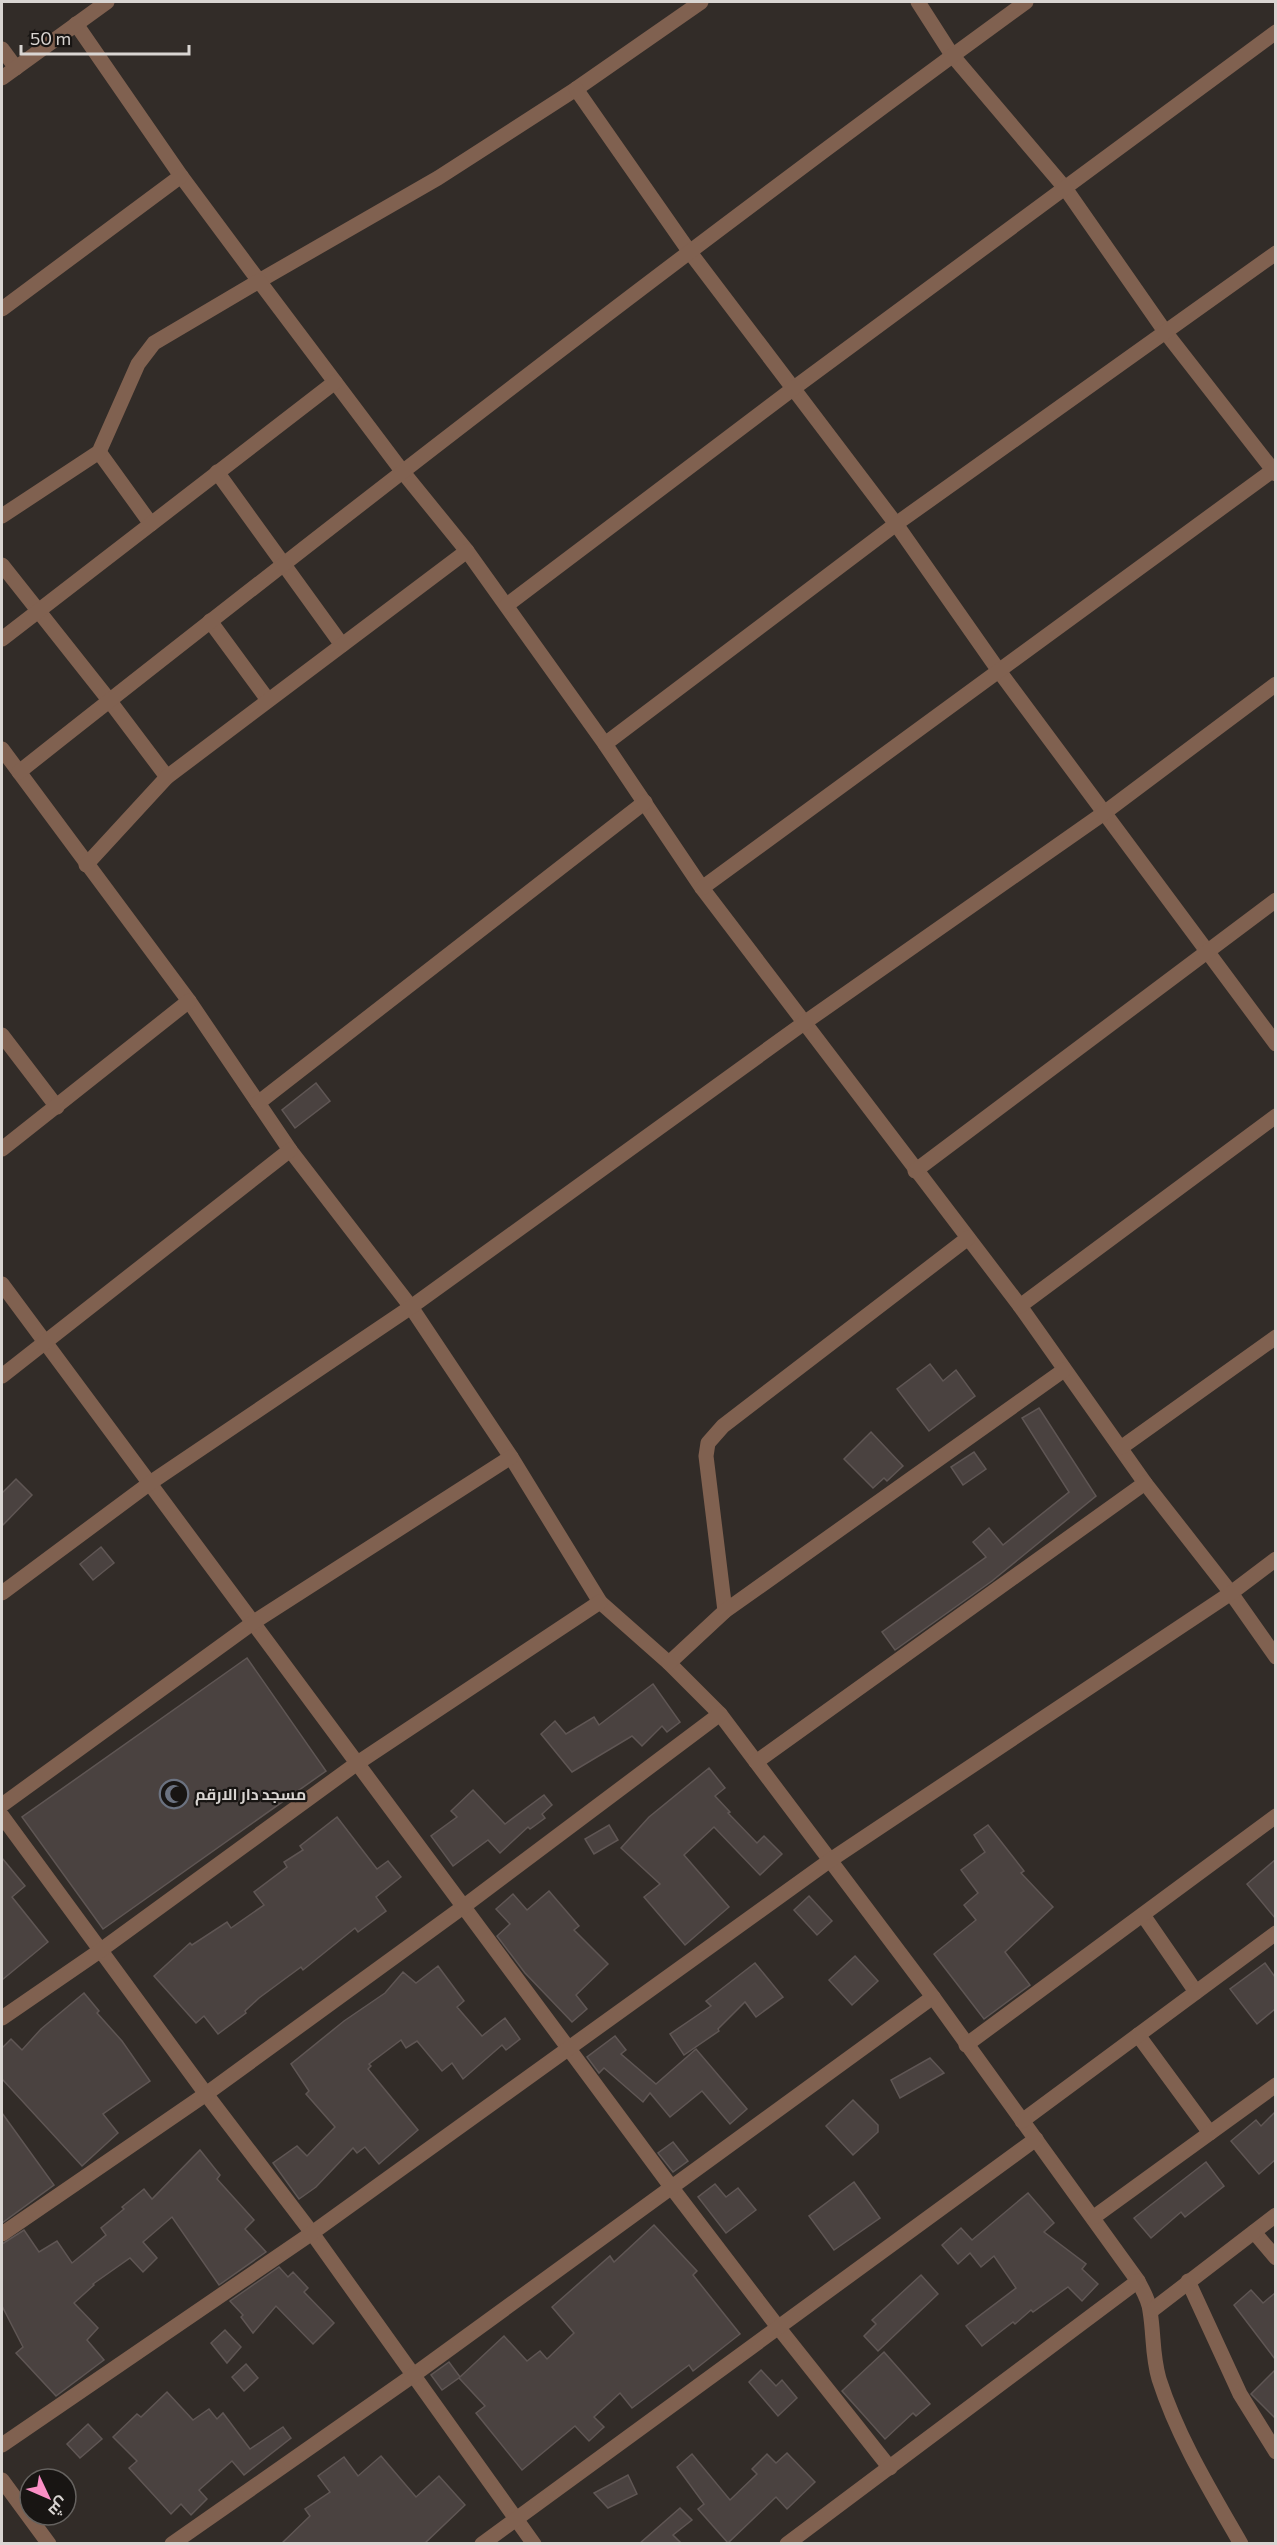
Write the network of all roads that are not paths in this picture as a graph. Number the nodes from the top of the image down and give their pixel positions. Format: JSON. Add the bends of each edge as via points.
{"nodes":[{"id":1,"x":107,"y":2,"type":"edge"},
{"id":2,"x":700,"y":2,"type":"edge"},
{"id":3,"x":918,"y":2,"type":"edge"},
{"id":4,"x":1026,"y":2,"type":"edge"},
{"id":5,"x":76,"y":24,"type":"junction"},
{"id":6,"x":1275,"y":32,"type":"edge"},
{"id":7,"x":2,"y":48,"type":"edge"},
{"id":8,"x":952,"y":55,"type":"junction"},
{"id":9,"x":16,"y":68,"type":"junction"},
{"id":10,"x":2,"y":78,"type":"edge"},
{"id":11,"x":576,"y":89,"type":"junction"},
{"id":12,"x":181,"y":176,"type":"junction"},
{"id":13,"x":1065,"y":188,"type":"junction"},
{"id":14,"x":689,"y":251,"type":"junction"},
{"id":15,"x":1275,"y":253,"type":"edge"},
{"id":16,"x":259,"y":281,"type":"junction"},
{"id":17,"x":2,"y":309,"type":"edge"},
{"id":18,"x":1166,"y":333,"type":"junction"},
{"id":19,"x":335,"y":382,"type":"junction"},
{"id":20,"x":794,"y":388,"type":"junction"},
{"id":21,"x":99,"y":452,"type":"junction"},
{"id":22,"x":402,"y":471,"type":"junction"},
{"id":23,"x":1274,"y":471,"type":"edge"},
{"id":24,"x":217,"y":472,"type":"junction"},
{"id":25,"x":2,"y":516,"type":"edge"},
{"id":26,"x":151,"y":524,"type":"junction"},
{"id":27,"x":896,"y":524,"type":"junction"},
{"id":28,"x":467,"y":551,"type":"junction"},
{"id":29,"x":283,"y":564,"type":"junction"},
{"id":30,"x":2,"y":565,"type":"edge"},
{"id":31,"x":507,"y":605,"type":"junction"},
{"id":32,"x":40,"y":611,"type":"junction"},
{"id":33,"x":210,"y":621,"type":"junction"},
{"id":34,"x":2,"y":639,"type":"edge"},
{"id":35,"x":342,"y":645,"type":"junction"},
{"id":36,"x":999,"y":671,"type":"junction"},
{"id":37,"x":1275,"y":684,"type":"edge"},
{"id":38,"x":109,"y":700,"type":"junction"},
{"id":39,"x":268,"y":700,"type":"junction"},
{"id":40,"x":605,"y":744,"type":"junction"},
{"id":41,"x":2,"y":749,"type":"edge"},
{"id":42,"x":19,"y":772,"type":"junction"},
{"id":43,"x":167,"y":777,"type":"junction"},
{"id":44,"x":645,"y":802,"type":"junction"},
{"id":45,"x":1104,"y":813,"type":"junction"},
{"id":46,"x":86,"y":865,"type":"junction"},
{"id":47,"x":702,"y":888,"type":"junction"},
{"id":48,"x":1275,"y":900,"type":"edge"},
{"id":49,"x":1206,"y":952,"type":"junction"},
{"id":50,"x":189,"y":1001,"type":"junction"},
{"id":51,"x":804,"y":1023,"type":"junction"},
{"id":52,"x":2,"y":1035,"type":"edge"},
{"id":53,"x":1275,"y":1044,"type":"edge"},
{"id":54,"x":258,"y":1103,"type":"junction"},
{"id":55,"x":57,"y":1107,"type":"junction"},
{"id":56,"x":1275,"y":1116,"type":"edge"},
{"id":57,"x":2,"y":1149,"type":"edge"},
{"id":58,"x":290,"y":1150,"type":"junction"},
{"id":59,"x":915,"y":1171,"type":"junction"},
{"id":60,"x":968,"y":1238,"type":"junction"},
{"id":61,"x":2,"y":1284,"type":"edge"},
{"id":62,"x":1020,"y":1306,"type":"junction"},
{"id":63,"x":411,"y":1307,"type":"junction"},
{"id":64,"x":1275,"y":1337,"type":"edge"},
{"id":65,"x":45,"y":1344,"type":"junction"},
{"id":66,"x":1064,"y":1370,"type":"junction"},
{"id":67,"x":2,"y":1376,"type":"edge"},
{"id":68,"x":1122,"y":1447,"type":"junction"},
{"id":69,"x":511,"y":1457,"type":"junction"},
{"id":70,"x":150,"y":1483,"type":"junction"},
{"id":71,"x":1145,"y":1483,"type":"junction"},
{"id":72,"x":1275,"y":1559,"type":"edge"},
{"id":73,"x":2,"y":1593,"type":"edge"},
{"id":74,"x":1231,"y":1593,"type":"junction"},
{"id":75,"x":600,"y":1602,"type":"junction"},
{"id":76,"x":725,"y":1611,"type":"junction"},
{"id":77,"x":254,"y":1622,"type":"junction"},
{"id":78,"x":1275,"y":1657,"type":"edge"},
{"id":79,"x":669,"y":1663,"type":"junction"},
{"id":80,"x":720,"y":1714,"type":"junction"},
{"id":81,"x":756,"y":1762,"type":"junction"},
{"id":82,"x":356,"y":1764,"type":"junction"},
{"id":83,"x":2,"y":1805,"type":"edge"},
{"id":84,"x":2,"y":1816,"type":"edge"},
{"id":85,"x":1275,"y":1816,"type":"edge"},
{"id":86,"x":830,"y":1861,"type":"junction"},
{"id":87,"x":463,"y":1907,"type":"junction"},
{"id":88,"x":1143,"y":1915,"type":"junction"},
{"id":89,"x":1275,"y":1933,"type":"edge"},
{"id":90,"x":101,"y":1950,"type":"junction"},
{"id":91,"x":1196,"y":1992,"type":"junction"},
{"id":92,"x":933,"y":1997,"type":"junction"},
{"id":93,"x":2,"y":2018,"type":"edge"},
{"id":94,"x":1138,"y":2035,"type":"junction"},
{"id":95,"x":966,"y":2044,"type":"junction"},
{"id":96,"x":569,"y":2050,"type":"junction"},
{"id":97,"x":1275,"y":2085,"type":"edge"},
{"id":98,"x":206,"y":2094,"type":"junction"},
{"id":99,"x":1022,"y":2121,"type":"junction"},
{"id":100,"x":1209,"y":2133,"type":"junction"},
{"id":101,"x":1036,"y":2139,"type":"junction"},
{"id":102,"x":672,"y":2188,"type":"junction"},
{"id":103,"x":1275,"y":2215,"type":"edge"},
{"id":104,"x":1094,"y":2217,"type":"junction"},
{"id":105,"x":1254,"y":2232,"type":"junction"},
{"id":106,"x":312,"y":2233,"type":"junction"},
{"id":107,"x":2,"y":2234,"type":"edge"},
{"id":108,"x":1275,"y":2259,"type":"edge"},
{"id":109,"x":1138,"y":2281,"type":"junction"},
{"id":110,"x":1188,"y":2281,"type":"junction"},
{"id":111,"x":1150,"y":2311,"type":"junction"},
{"id":112,"x":778,"y":2327,"type":"junction"},
{"id":113,"x":415,"y":2374,"type":"junction"},
{"id":114,"x":2,"y":2445,"type":"edge"},
{"id":115,"x":1275,"y":2452,"type":"edge"},
{"id":116,"x":890,"y":2468,"type":"junction"},
{"id":117,"x":2,"y":2480,"type":"edge"},
{"id":118,"x":516,"y":2519,"type":"junction"},
{"id":119,"x":49,"y":2544,"type":"edge"},
{"id":120,"x":172,"y":2544,"type":"edge"},
{"id":121,"x":482,"y":2544,"type":"edge"},
{"id":122,"x":534,"y":2544,"type":"edge"},
{"id":123,"x":787,"y":2544,"type":"edge"},
{"id":124,"x":1241,"y":2544,"type":"edge"}],
"edges":[{"from":1,"to":5,"type":"street"},
{"from":2,"to":11,"type":"street"},
{"from":3,"to":8,"type":"street"},
{"from":4,"to":8,"type":"street"},
{"from":5,"to":9,"type":"street"},
{"from":5,"to":12,"type":"street"},
{"from":6,"to":13,"type":"street"},
{"from":7,"to":9,"type":"street"},
{"from":8,"to":13,"type":"street"},
{"from":8,"to":14,"type":"street"},
{"from":9,"to":10,"type":"street"},
{"from":11,"to":14,"type":"street"},
{"from":11,"to":16,"type":"street","via":[[438,178]]},
{"from":12,"to":16,"type":"street"},
{"from":12,"to":17,"type":"street"},
{"from":13,"to":18,"type":"street"},
{"from":13,"to":20,"type":"street"},
{"from":14,"to":20,"type":"street"},
{"from":14,"to":22,"type":"street"},
{"from":15,"to":18,"type":"street"},
{"from":16,"to":19,"type":"street"},
{"from":16,"to":21,"type":"street","via":[[154,343],[138,364]]},
{"from":18,"to":23,"type":"street"},
{"from":18,"to":27,"type":"street"},
{"from":19,"to":22,"type":"street"},
{"from":19,"to":24,"type":"street"},
{"from":20,"to":27,"type":"street"},
{"from":20,"to":31,"type":"street"},
{"from":21,"to":25,"type":"street"},
{"from":21,"to":26,"type":"street"},
{"from":22,"to":28,"type":"street"},
{"from":22,"to":29,"type":"street"},
{"from":23,"to":36,"type":"street"},
{"from":24,"to":26,"type":"street"},
{"from":24,"to":29,"type":"street"},
{"from":26,"to":32,"type":"street"},
{"from":27,"to":36,"type":"street"},
{"from":27,"to":40,"type":"street"},
{"from":28,"to":31,"type":"street"},
{"from":28,"to":35,"type":"street"},
{"from":29,"to":33,"type":"street"},
{"from":29,"to":35,"type":"street"},
{"from":30,"to":32,"type":"street"},
{"from":31,"to":40,"type":"street"},
{"from":32,"to":34,"type":"street"},
{"from":32,"to":38,"type":"street"},
{"from":33,"to":38,"type":"street"},
{"from":33,"to":39,"type":"street"},
{"from":35,"to":39,"type":"street"},
{"from":36,"to":45,"type":"street"},
{"from":36,"to":47,"type":"street"},
{"from":37,"to":45,"type":"street"},
{"from":38,"to":42,"type":"street"},
{"from":38,"to":43,"type":"street"},
{"from":39,"to":43,"type":"street"},
{"from":40,"to":44,"type":"street"},
{"from":41,"to":42,"type":"street"},
{"from":42,"to":46,"type":"street"},
{"from":43,"to":46,"type":"street"},
{"from":44,"to":47,"type":"street"},
{"from":44,"to":54,"type":"street"},
{"from":45,"to":49,"type":"street"},
{"from":45,"to":51,"type":"street"},
{"from":46,"to":50,"type":"street"},
{"from":47,"to":51,"type":"street"},
{"from":48,"to":49,"type":"street"},
{"from":49,"to":53,"type":"street"},
{"from":49,"to":59,"type":"street"},
{"from":50,"to":54,"type":"street"},
{"from":50,"to":55,"type":"street"},
{"from":51,"to":59,"type":"street"},
{"from":51,"to":63,"type":"street"},
{"from":52,"to":55,"type":"street"},
{"from":54,"to":58,"type":"street"},
{"from":55,"to":57,"type":"street"},
{"from":56,"to":62,"type":"street"},
{"from":58,"to":63,"type":"street"},
{"from":58,"to":65,"type":"street"},
{"from":59,"to":60,"type":"street"},
{"from":60,"to":62,"type":"street"},
{"from":60,"to":76,"type":"street","via":[[723,1426],[708,1443],[706,1456]]},
{"from":61,"to":65,"type":"street"},
{"from":62,"to":66,"type":"street"},
{"from":63,"to":69,"type":"street"},
{"from":63,"to":70,"type":"street"},
{"from":64,"to":68,"type":"street"},
{"from":65,"to":67,"type":"street"},
{"from":65,"to":70,"type":"street"},
{"from":66,"to":68,"type":"street"},
{"from":66,"to":76,"type":"street"},
{"from":68,"to":71,"type":"street"},
{"from":69,"to":75,"type":"street"},
{"from":69,"to":77,"type":"street"},
{"from":70,"to":73,"type":"street"},
{"from":70,"to":77,"type":"street"},
{"from":71,"to":74,"type":"street"},
{"from":71,"to":81,"type":"street"},
{"from":72,"to":74,"type":"street"},
{"from":74,"to":78,"type":"street"},
{"from":74,"to":86,"type":"street"},
{"from":75,"to":79,"type":"street"},
{"from":75,"to":82,"type":"street"},
{"from":76,"to":79,"type":"street"},
{"from":77,"to":82,"type":"street"},
{"from":77,"to":83,"type":"street"},
{"from":79,"to":80,"type":"street"},
{"from":80,"to":81,"type":"street"},
{"from":80,"to":87,"type":"street"},
{"from":81,"to":86,"type":"street"},
{"from":82,"to":87,"type":"street"},
{"from":82,"to":90,"type":"street"},
{"from":84,"to":90,"type":"street"},
{"from":85,"to":88,"type":"street"},
{"from":86,"to":92,"type":"street"},
{"from":86,"to":96,"type":"street"},
{"from":87,"to":96,"type":"street"},
{"from":87,"to":98,"type":"street"},
{"from":88,"to":91,"type":"street"},
{"from":88,"to":95,"type":"street"},
{"from":89,"to":91,"type":"street"},
{"from":90,"to":93,"type":"street"},
{"from":90,"to":98,"type":"street"},
{"from":91,"to":94,"type":"street"},
{"from":92,"to":95,"type":"street"},
{"from":92,"to":102,"type":"street"},
{"from":94,"to":99,"type":"street"},
{"from":94,"to":100,"type":"street"},
{"from":95,"to":99,"type":"street"},
{"from":96,"to":102,"type":"street"},
{"from":96,"to":106,"type":"street"},
{"from":97,"to":100,"type":"street"},
{"from":98,"to":106,"type":"street"},
{"from":98,"to":107,"type":"street"},
{"from":99,"to":101,"type":"street"},
{"from":100,"to":104,"type":"street"},
{"from":101,"to":104,"type":"street"},
{"from":101,"to":112,"type":"street"},
{"from":102,"to":112,"type":"street"},
{"from":102,"to":113,"type":"street"},
{"from":103,"to":105,"type":"street"},
{"from":104,"to":109,"type":"street"},
{"from":105,"to":108,"type":"street"},
{"from":105,"to":110,"type":"street"},
{"from":106,"to":113,"type":"street"},
{"from":106,"to":114,"type":"street"},
{"from":109,"to":111,"type":"street"},
{"from":109,"to":116,"type":"street"},
{"from":110,"to":111,"type":"street"},
{"from":110,"to":115,"type":"street","via":[[1240,2394]]},
{"from":111,"to":124,"type":"street","via":[[1152,2347],[1174,2420]]},
{"from":112,"to":116,"type":"street"},
{"from":112,"to":118,"type":"street"},
{"from":113,"to":118,"type":"street"},
{"from":113,"to":120,"type":"street"},
{"from":116,"to":123,"type":"street"},
{"from":117,"to":119,"type":"street"},
{"from":118,"to":121,"type":"street"},
{"from":118,"to":122,"type":"street"}]}
